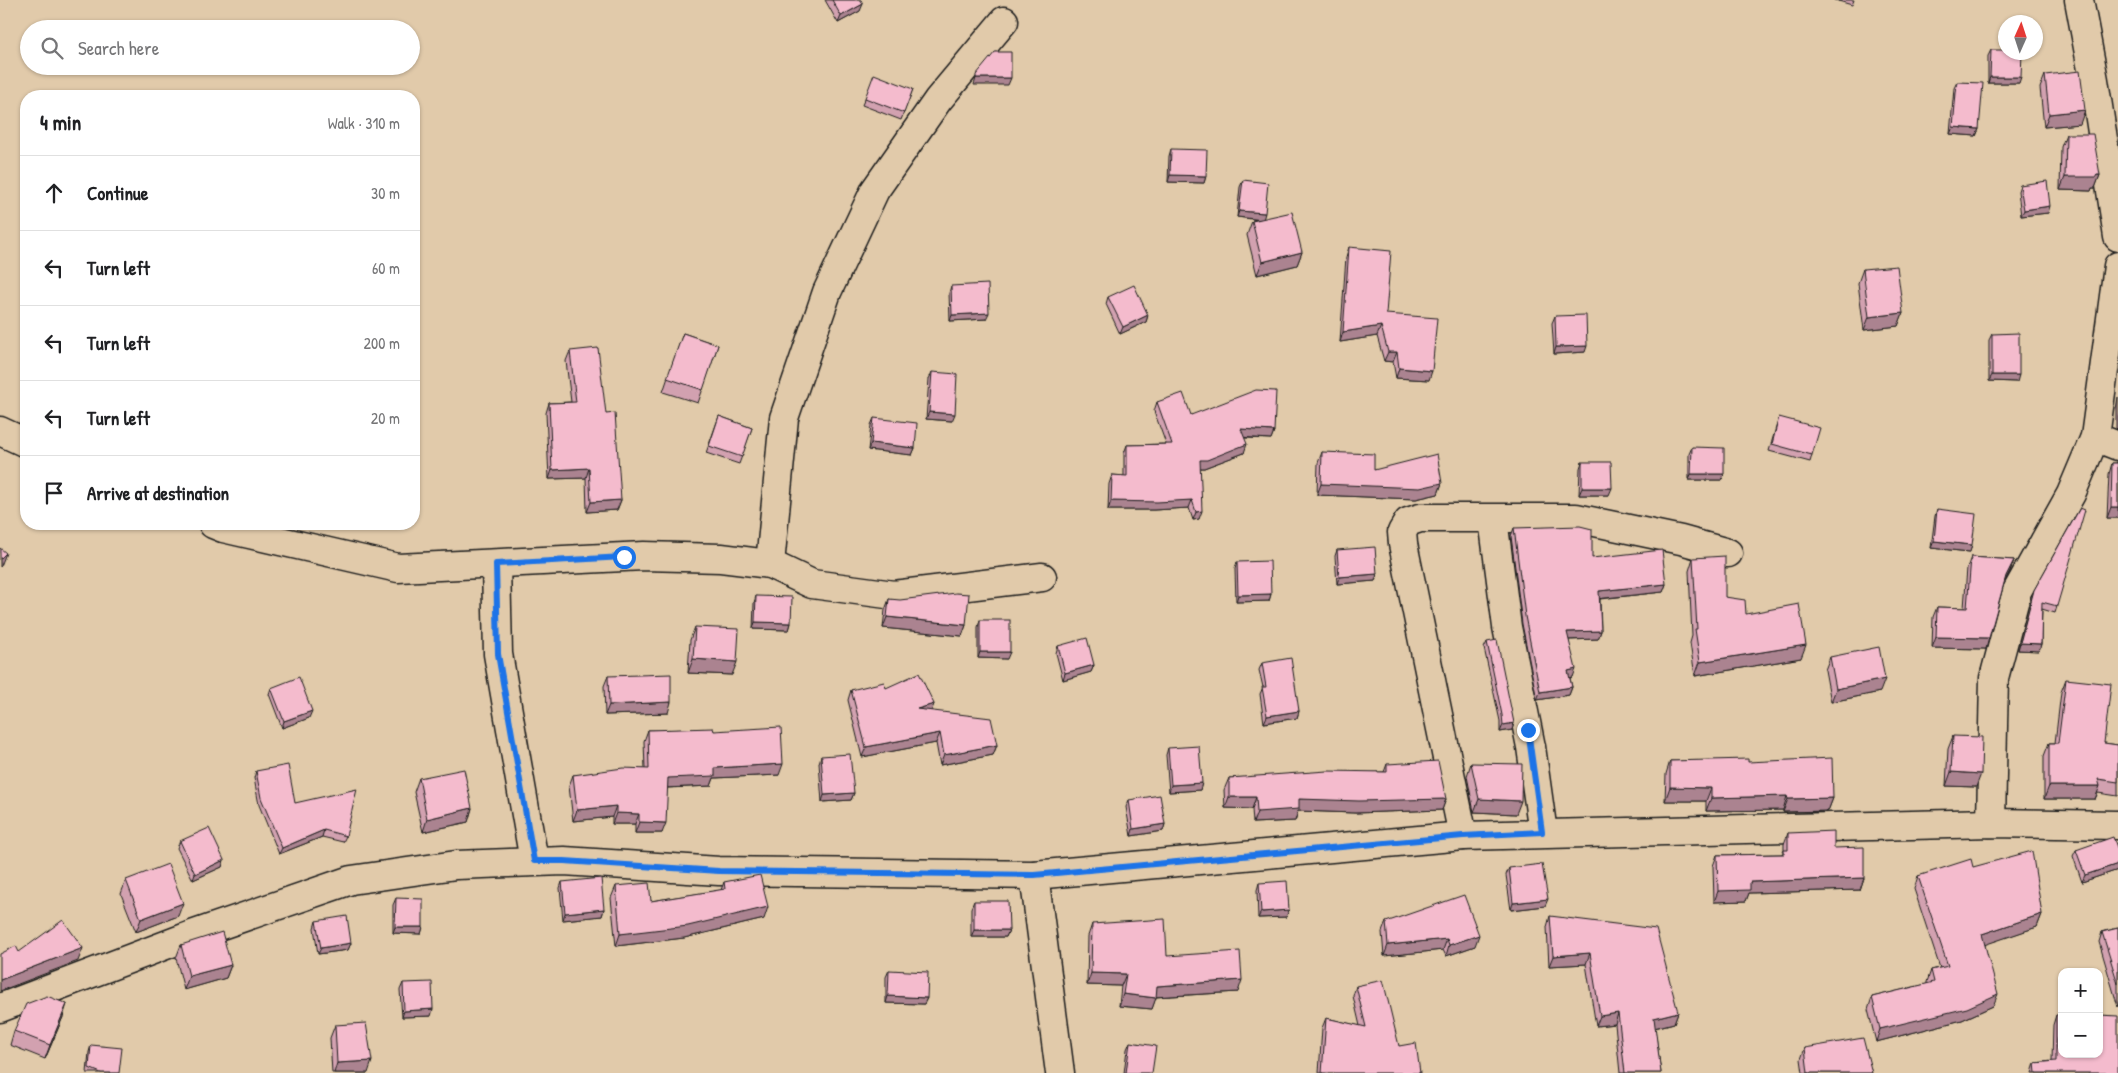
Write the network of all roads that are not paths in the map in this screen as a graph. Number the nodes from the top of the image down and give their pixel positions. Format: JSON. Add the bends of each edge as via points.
{"nodes":[{"id":1,"x":2078,"y":0,"type":"edge"},
{"id":2,"x":1004,"y":21,"type":"dead end"},
{"id":3,"x":2110,"y":135,"type":"edge"},
{"id":4,"x":2118,"y":237,"type":"edge"},
{"id":5,"x":2118,"y":266,"type":"edge"},
{"id":6,"x":0,"y":431,"type":"edge"},
{"id":7,"x":20,"y":440,"type":"edge"},
{"id":8,"x":2106,"y":442,"type":"edge"},
{"id":9,"x":1493,"y":519,"type":"junction"},
{"id":10,"x":232,"y":530,"type":"edge"},
{"id":11,"x":1728,"y":553,"type":"dead end"},
{"id":12,"x":496,"y":564,"type":"junction"},
{"id":13,"x":770,"y":564,"type":"junction"},
{"id":14,"x":1042,"y":576,"type":"dead end"},
{"id":15,"x":1991,"y":823,"type":"junction"},
{"id":16,"x":2118,"y":825,"type":"edge"},
{"id":17,"x":1542,"y":832,"type":"junction"},
{"id":18,"x":1463,"y":836,"type":"junction"},
{"id":19,"x":534,"y":861,"type":"junction"},
{"id":20,"x":1034,"y":875,"type":"junction"},
{"id":21,"x":0,"y":1008,"type":"edge"},
{"id":22,"x":1060,"y":1073,"type":"edge"}],
"edges":[{"from":1,"to":3,"type":"street","via":[[2094,80]]},
{"from":2,"to":13,"type":"street","via":[[938,100],[875,190],[827,292],[784,418]]},
{"from":3,"to":4,"type":"street"},
{"from":5,"to":8,"type":"street"},
{"from":6,"to":7,"type":"street"},
{"from":8,"to":15,"type":"street","via":[[2071,494],[2017,590],[1994,678]]},
{"from":9,"to":11,"type":"street","via":[[1576,518]]},
{"from":9,"to":17,"type":"street","via":[[1507,627],[1531,747]]},
{"from":9,"to":18,"type":"street","via":[[1420,518],[1408,522],[1402,532]]},
{"from":10,"to":12,"type":"street","via":[[398,568]]},
{"from":12,"to":13,"type":"street","via":[[644,556],[721,558]]},
{"from":12,"to":19,"type":"street","via":[[498,654]]},
{"from":13,"to":14,"type":"street","via":[[812,584],[894,595]]},
{"from":15,"to":16,"type":"street"},
{"from":15,"to":17,"type":"street"},
{"from":17,"to":18,"type":"street"},
{"from":18,"to":20,"type":"street"},
{"from":19,"to":20,"type":"street","via":[[719,871]]},
{"from":19,"to":21,"type":"street","via":[[456,865],[351,880],[192,935]]},
{"from":20,"to":22,"type":"street"}]}
